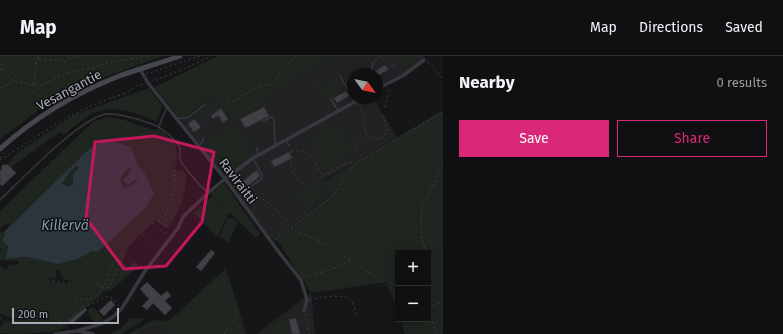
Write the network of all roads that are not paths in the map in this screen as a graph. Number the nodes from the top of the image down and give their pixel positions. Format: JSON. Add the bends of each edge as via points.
{"nodes":[{"id":1,"x":180,"y":56,"type":"edge"},
{"id":2,"x":424,"y":60,"type":"road end"},
{"id":3,"x":373,"y":62,"type":"road end"},
{"id":4,"x":372,"y":68,"type":"edge"},
{"id":5,"x":140,"y":69,"type":"junction"},
{"id":6,"x":340,"y":76,"type":"dead end"},
{"id":7,"x":383,"y":86,"type":"edge"},
{"id":8,"x":347,"y":88,"type":"edge"},
{"id":9,"x":332,"y":99,"type":"dead end"},
{"id":10,"x":351,"y":104,"type":"edge"},
{"id":11,"x":204,"y":105,"type":"dead end"},
{"id":12,"x":167,"y":107,"type":"junction"},
{"id":13,"x":338,"y":111,"type":"junction"},
{"id":14,"x":177,"y":119,"type":"junction"},
{"id":15,"x":263,"y":121,"type":"dead end"},
{"id":16,"x":158,"y":126,"type":"junction"},
{"id":17,"x":203,"y":138,"type":"dead end"},
{"id":18,"x":286,"y":140,"type":"junction"},
{"id":19,"x":199,"y":146,"type":"junction"},
{"id":20,"x":276,"y":146,"type":"junction"},
{"id":21,"x":289,"y":146,"type":"dead end"},
{"id":22,"x":257,"y":148,"type":"dead end"},
{"id":23,"x":3,"y":149,"type":"edge"},
{"id":24,"x":258,"y":155,"type":"junction"},
{"id":25,"x":253,"y":158,"type":"junction"},
{"id":26,"x":232,"y":174,"type":"junction"},
{"id":27,"x":225,"y":179,"type":"junction"},
{"id":28,"x":208,"y":193,"type":"junction"},
{"id":29,"x":0,"y":200,"type":"edge"},
{"id":30,"x":304,"y":310,"type":"road end"},
{"id":31,"x":76,"y":331,"type":"junction"},
{"id":32,"x":55,"y":334,"type":"edge"},
{"id":33,"x":93,"y":334,"type":"edge"}],
"edges":[{"from":1,"to":5,"type":"street","name":"Vesangantie"},
{"from":2,"to":7,"type":"street"},
{"from":3,"to":4,"type":"lane"},
{"from":5,"to":12,"type":"street","name":"Raviraitti"},
{"from":5,"to":23,"type":"street","name":"Vesangantie","via":[[104,83],[58,106],[25,128]]},
{"from":6,"to":8,"type":"lane"},
{"from":9,"to":13,"type":"lane"},
{"from":10,"to":13,"type":"street"},
{"from":11,"to":14,"type":"lane","via":[[189,117]]},
{"from":12,"to":14,"type":"street","name":"Raviraitti"},
{"from":12,"to":16,"type":"lane"},
{"from":13,"to":18,"type":"street"},
{"from":14,"to":19,"type":"street","name":"Raviraitti"},
{"from":15,"to":20,"type":"lane","via":[[274,118]]},
{"from":16,"to":28,"type":"lane","via":[[179,146],[179,158]]},
{"from":16,"to":29,"type":"lane","via":[[139,119],[107,113],[95,118],[65,139]]},
{"from":17,"to":19,"type":"lane"},
{"from":18,"to":20,"type":"street"},
{"from":18,"to":21,"type":"lane"},
{"from":19,"to":27,"type":"street","name":"Raviraitti"},
{"from":20,"to":24,"type":"street"},
{"from":22,"to":24,"type":"lane"},
{"from":24,"to":25,"type":"street"},
{"from":25,"to":26,"type":"street"},
{"from":25,"to":26,"type":"lane","via":[[262,178],[247,189]]},
{"from":26,"to":27,"type":"street"},
{"from":27,"to":28,"type":"street"},
{"from":27,"to":30,"type":"street","name":"Raviraitti","via":[[301,280],[307,300]]},
{"from":28,"to":31,"type":"street","via":[[183,217],[122,308],[101,324]]},
{"from":31,"to":32,"type":"street"},
{"from":31,"to":33,"type":"street"}]}
